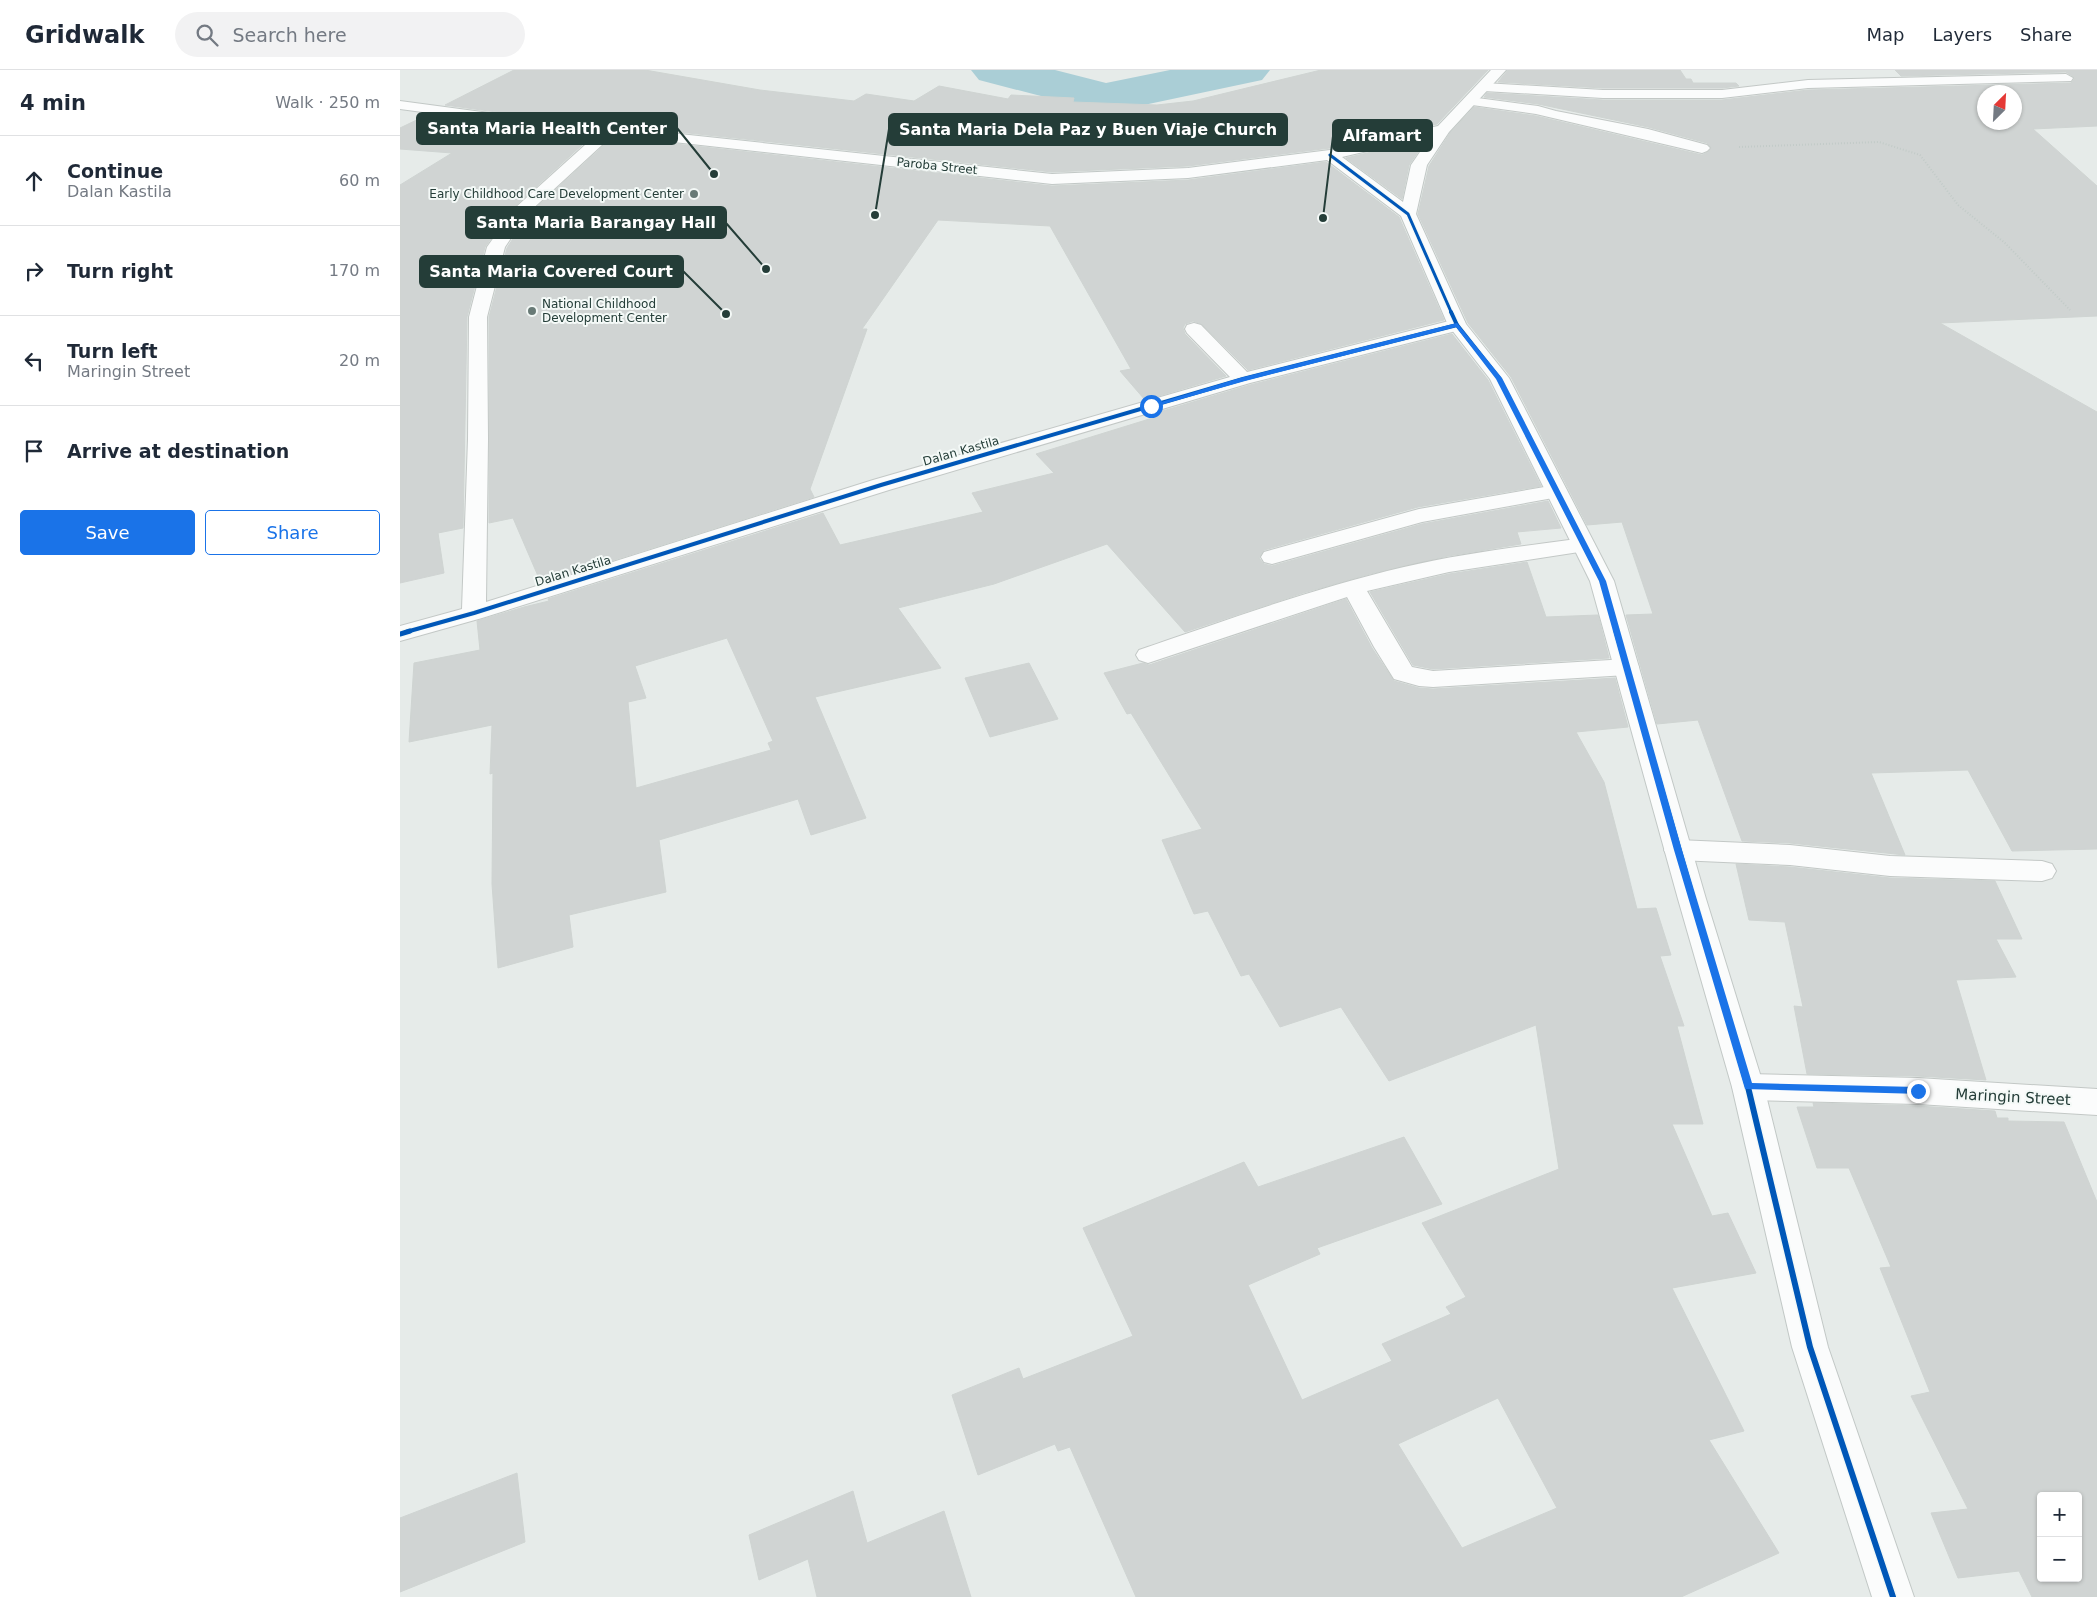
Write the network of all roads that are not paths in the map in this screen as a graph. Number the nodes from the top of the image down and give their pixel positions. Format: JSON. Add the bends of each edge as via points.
{"nodes":[{"id":1,"x":1500,"y":70,"type":"edge"},
{"id":2,"x":2066,"y":78,"type":"dead end"},
{"id":3,"x":1484,"y":88,"type":"junction"},
{"id":4,"x":1470,"y":101,"type":"junction"},
{"id":5,"x":400,"y":105,"type":"edge"},
{"id":6,"x":1443,"y":129,"type":"junction"},
{"id":7,"x":610,"y":130,"type":"junction"},
{"id":8,"x":1702,"y":148,"type":"road end"},
{"id":9,"x":1330,"y":155,"type":"junction"},
{"id":10,"x":1408,"y":214,"type":"junction"},
{"id":11,"x":1457,"y":325,"type":"junction"},
{"id":12,"x":1194,"y":329,"type":"dead end"},
{"id":13,"x":1242,"y":379,"type":"junction"},
{"id":14,"x":1556,"y":491,"type":"junction"},
{"id":15,"x":1584,"y":545,"type":"junction"},
{"id":16,"x":1272,"y":557,"type":"dead end"},
{"id":17,"x":1354,"y":588,"type":"junction"},
{"id":18,"x":474,"y":613,"type":"junction"},
{"id":19,"x":400,"y":634,"type":"edge"},
{"id":20,"x":1148,"y":655,"type":"dead end"},
{"id":21,"x":1627,"y":667,"type":"junction"},
{"id":22,"x":1678,"y":850,"type":"junction"},
{"id":23,"x":2042,"y":871,"type":"dead end"},
{"id":24,"x":1748,"y":1086,"type":"junction"},
{"id":25,"x":2097,"y":1102,"type":"edge"},
{"id":26,"x":1893,"y":1597,"type":"edge"}],
"edges":[{"from":1,"to":3,"type":"street"},
{"from":2,"to":3,"type":"street","via":[[1808,84],[1722,94]]},
{"from":3,"to":4,"type":"street"},
{"from":4,"to":6,"type":"street"},
{"from":4,"to":8,"type":"street","via":[[1538,110]]},
{"from":5,"to":7,"type":"street","name":"Paroba Street"},
{"from":6,"to":9,"type":"street","name":"Paroba Street"},
{"from":6,"to":10,"type":"street","via":[[1419,165]]},
{"from":7,"to":9,"type":"street","name":"Paroba Street","via":[[1052,179],[1188,173]]},
{"from":7,"to":18,"type":"street","via":[[521,211],[496,247],[478,317]]},
{"from":9,"to":10,"type":"street"},
{"from":10,"to":11,"type":"street"},
{"from":11,"to":13,"type":"street","name":"Dalan Kastila"},
{"from":11,"to":14,"type":"street","via":[[1499,378]]},
{"from":12,"to":13,"type":"street"},
{"from":13,"to":18,"type":"street","name":"Dalan Kastila","via":[[872,488]]},
{"from":14,"to":15,"type":"street"},
{"from":14,"to":16,"type":"street","via":[[1419,516]]},
{"from":15,"to":17,"type":"street","via":[[1405,574]]},
{"from":15,"to":21,"type":"street","via":[[1602,581]]},
{"from":17,"to":20,"type":"street","via":[[1284,607]]},
{"from":17,"to":21,"type":"street","via":[[1403,673],[1418,678]]},
{"from":18,"to":19,"type":"street","name":"Dalan Kastila"},
{"from":21,"to":22,"type":"street"},
{"from":22,"to":23,"type":"street","via":[[1790,855],[1890,866]]},
{"from":22,"to":24,"type":"street"},
{"from":24,"to":25,"type":"street","name":"Maringin Street","via":[[1918,1091]]},
{"from":24,"to":26,"type":"street","via":[[1810,1347]]}]}
